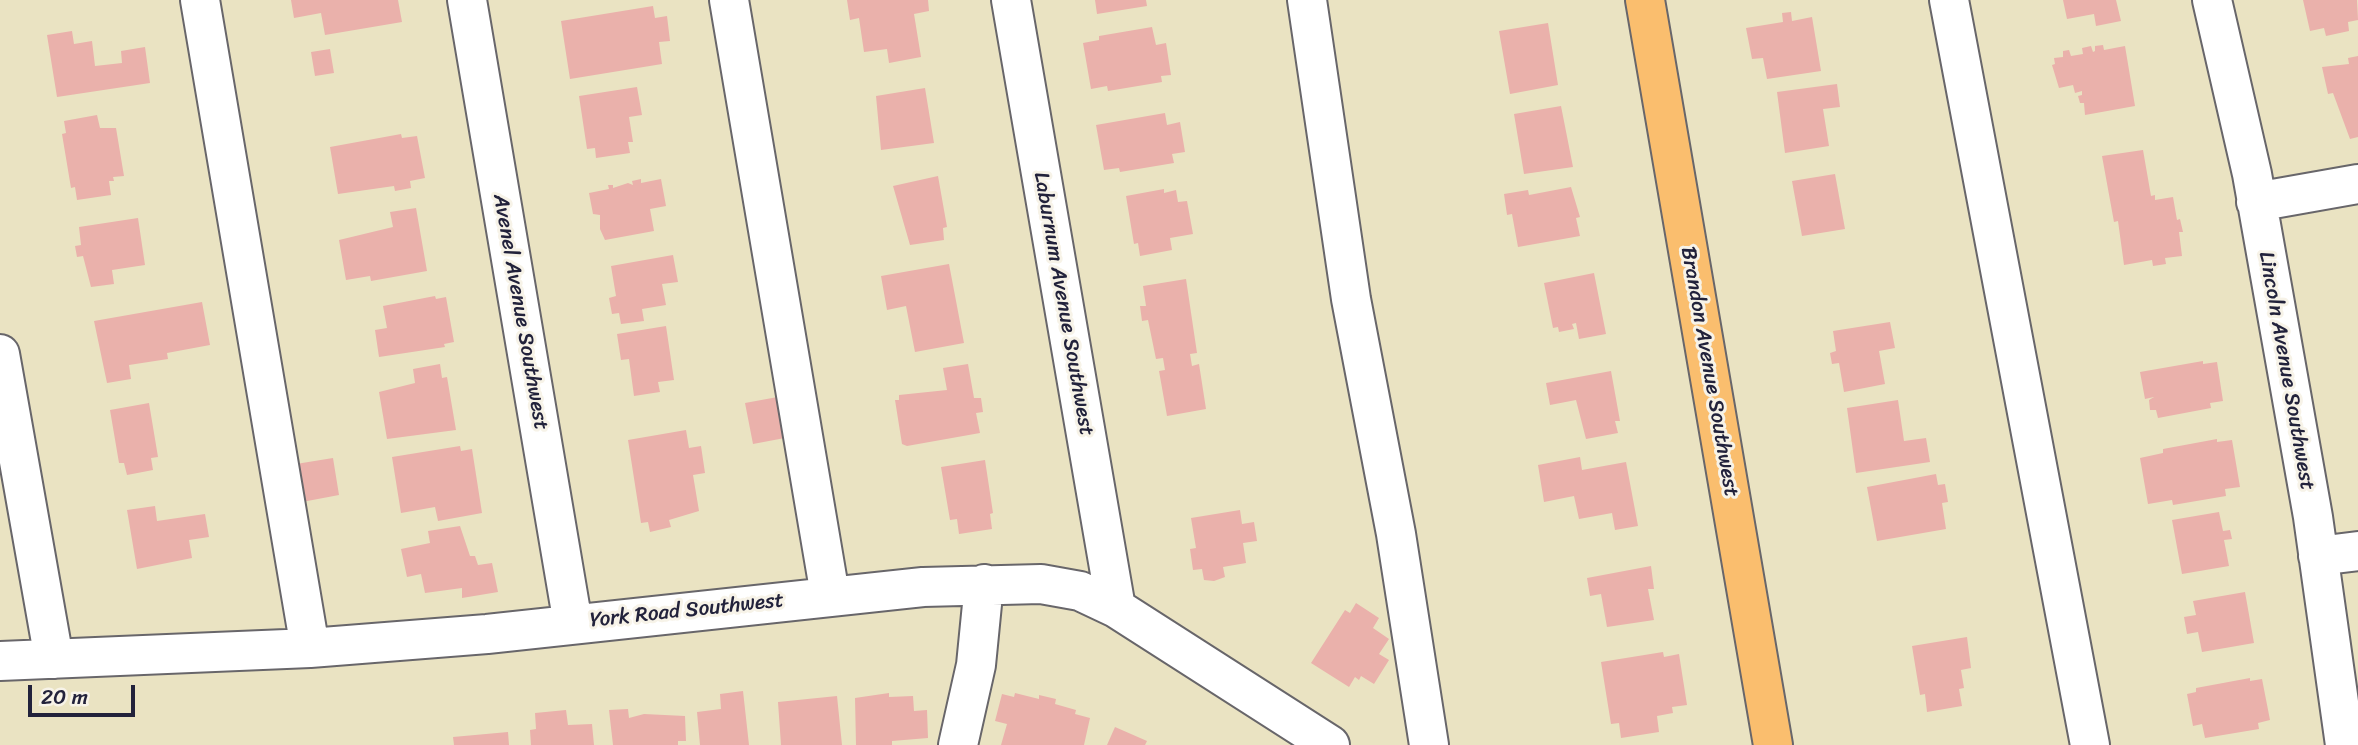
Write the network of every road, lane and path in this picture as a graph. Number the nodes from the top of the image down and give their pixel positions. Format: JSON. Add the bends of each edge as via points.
{"nodes":[{"id":1,"x":200,"y":0,"type":"edge"},
{"id":2,"x":467,"y":0,"type":"edge"},
{"id":3,"x":729,"y":0,"type":"edge"},
{"id":4,"x":1011,"y":0,"type":"edge"},
{"id":5,"x":1307,"y":0,"type":"edge"},
{"id":6,"x":1645,"y":0,"type":"edge"},
{"id":7,"x":1949,"y":0,"type":"edge"},
{"id":8,"x":2212,"y":0,"type":"edge"},
{"id":9,"x":2358,"y":184,"type":"edge"},
{"id":10,"x":2256,"y":202,"type":"junction"},
{"id":11,"x":0,"y":354,"type":"edge"},
{"id":12,"x":2358,"y":551,"type":"edge"},
{"id":13,"x":2318,"y":556,"type":"junction"},
{"id":14,"x":984,"y":584,"type":"junction"},
{"id":15,"x":830,"y":595,"type":"junction"},
{"id":16,"x":1116,"y":608,"type":"junction"},
{"id":17,"x":573,"y":624,"type":"junction"},
{"id":18,"x":310,"y":648,"type":"junction"},
{"id":19,"x":54,"y":659,"type":"junction"},
{"id":20,"x":0,"y":661,"type":"edge"},
{"id":21,"x":958,"y":745,"type":"edge"},
{"id":22,"x":1329,"y":745,"type":"edge"},
{"id":23,"x":1429,"y":745,"type":"edge"},
{"id":24,"x":1773,"y":745,"type":"edge"},
{"id":25,"x":2090,"y":745,"type":"edge"},
{"id":26,"x":2345,"y":745,"type":"edge"}],
"edges":[{"from":1,"to":18,"type":"street"},
{"from":2,"to":17,"type":"street","name":"Avenel Avenue Southwest"},
{"from":3,"to":15,"type":"street"},
{"from":4,"to":16,"type":"street","name":"Laburnum Avenue Southwest"},
{"from":5,"to":23,"type":"street","via":[[1351,299],[1396,534]]},
{"from":6,"to":24,"type":"main road","name":"Brandon Avenue Southwest"},
{"from":7,"to":25,"type":"street"},
{"from":8,"to":10,"type":"street","name":"Lincoln Avenue Southwest"},
{"from":9,"to":10,"type":"street"},
{"from":10,"to":13,"type":"street","name":"Lincoln Avenue Southwest"},
{"from":11,"to":19,"type":"street"},
{"from":12,"to":13,"type":"street"},
{"from":13,"to":26,"type":"street","name":"Lincoln Avenue Southwest"},
{"from":14,"to":15,"type":"street","name":"York Road Southwest"},
{"from":14,"to":16,"type":"street","name":"York Road Southwest","via":[[1041,584],[1080,591]]},
{"from":14,"to":21,"type":"street","via":[[975,664]]},
{"from":15,"to":17,"type":"street","name":"York Road Southwest"},
{"from":16,"to":22,"type":"street","name":"York Road Southwest"},
{"from":17,"to":18,"type":"street","name":"York Road Southwest"},
{"from":18,"to":19,"type":"street","name":"York Road Southwest"},
{"from":19,"to":20,"type":"street","name":"York Road Southwest"}]}
